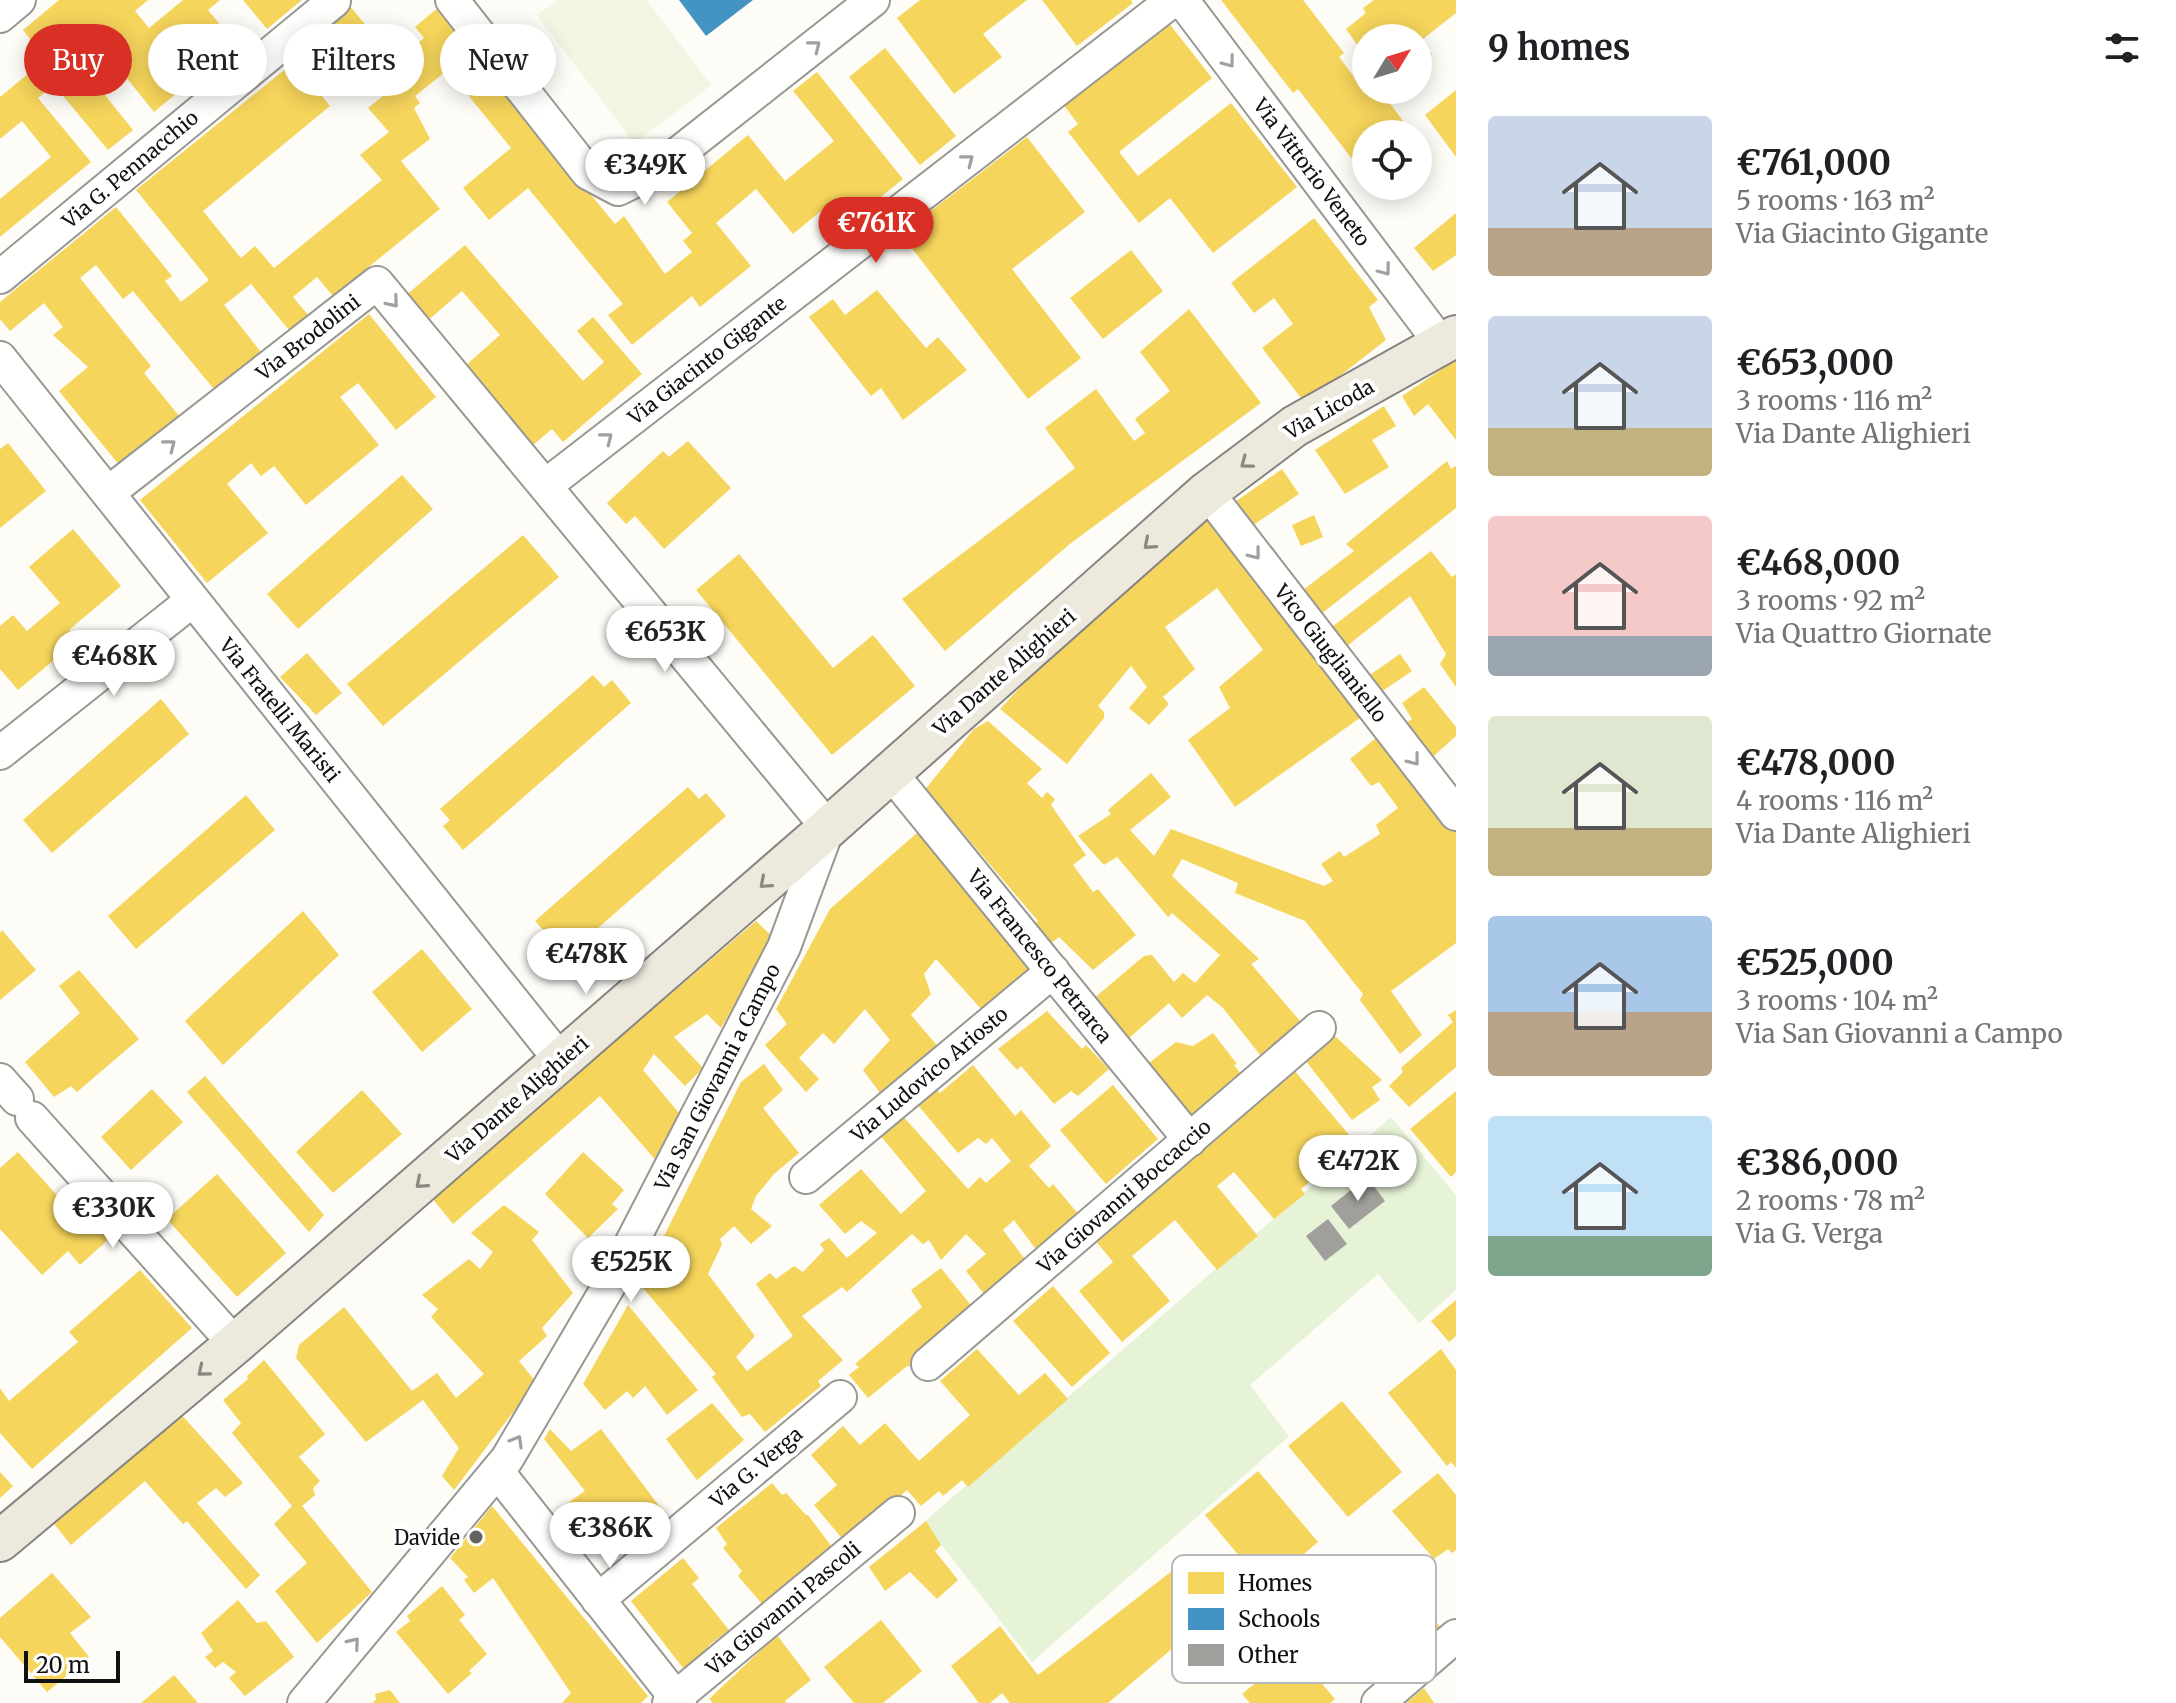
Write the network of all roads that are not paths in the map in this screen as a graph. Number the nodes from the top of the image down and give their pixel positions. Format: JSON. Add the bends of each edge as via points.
{"nodes":[{"id":1,"x":19,"y":0,"type":"edge"},
{"id":2,"x":452,"y":0,"type":"edge"},
{"id":3,"x":873,"y":0,"type":"edge"},
{"id":4,"x":1173,"y":0,"type":"edge"},
{"id":5,"x":1182,"y":0,"type":"edge"},
{"id":6,"x":334,"y":1,"type":"edge"},
{"id":7,"x":0,"y":16,"type":"edge"},
{"id":8,"x":0,"y":277,"type":"edge"},
{"id":9,"x":1449,"y":340,"type":"edge"},
{"id":10,"x":0,"y":358,"type":"edge"},
{"id":11,"x":545,"y":486,"type":"junction"},
{"id":12,"x":1207,"y":492,"type":"junction"},
{"id":13,"x":108,"y":493,"type":"junction"},
{"id":14,"x":193,"y":600,"type":"junction"},
{"id":15,"x":0,"y":753,"type":"edge"},
{"id":16,"x":890,"y":772,"type":"junction"},
{"id":17,"x":1456,"y":814,"type":"edge"},
{"id":18,"x":828,"y":828,"type":"junction"},
{"id":19,"x":1053,"y":971,"type":"junction"},
{"id":20,"x":1319,"y":1028,"type":"dead end"},
{"id":21,"x":561,"y":1061,"type":"junction"},
{"id":22,"x":16,"y":1099,"type":"edge"},
{"id":23,"x":1190,"y":1140,"type":"junction"},
{"id":24,"x":806,"y":1177,"type":"dead end"},
{"id":25,"x":235,"y":1344,"type":"junction"},
{"id":26,"x":928,"y":1364,"type":"dead end"},
{"id":27,"x":840,"y":1397,"type":"dead end"},
{"id":28,"x":497,"y":1471,"type":"junction"},
{"id":29,"x":898,"y":1513,"type":"dead end"},
{"id":30,"x":0,"y":1541,"type":"edge"},
{"id":31,"x":598,"y":1600,"type":"junction"},
{"id":32,"x":1456,"y":1636,"type":"edge"},
{"id":33,"x":1436,"y":1654,"type":"edge"},
{"id":34,"x":1403,"y":1683,"type":"edge"},
{"id":35,"x":675,"y":1701,"type":"edge"},
{"id":36,"x":1381,"y":1702,"type":"edge"},
{"id":37,"x":304,"y":1703,"type":"edge"}],
"edges":[{"from":1,"to":7,"type":"street"},
{"from":2,"to":3,"type":"street","one_way":true,"via":[[588,173],[618,189],[657,170]]},
{"from":11,"to":4,"type":"street","name":"Via Giacinto Gigante","one_way":true},
{"from":5,"to":9,"type":"street","name":"Via Vittorio Veneto","one_way":true},
{"from":6,"to":8,"type":"street","name":"Via G. Pennacchio"},
{"from":9,"to":12,"type":"main road","name":"Via Licoda","one_way":true,"via":[[1295,426]]},
{"from":10,"to":13,"type":"street","name":"Via Fratelli Maristi"},
{"from":13,"to":11,"type":"street","name":"Via Brodolini","one_way":true,"via":[[377,283]]},
{"from":11,"to":18,"type":"street"},
{"from":12,"to":16,"type":"main road","name":"Via Dante Alighieri","one_way":true},
{"from":12,"to":17,"type":"street","name":"Vico Giuglianiello","one_way":true},
{"from":13,"to":14,"type":"street","name":"Via Fratelli Maristi"},
{"from":14,"to":15,"type":"street"},
{"from":14,"to":21,"type":"street","name":"Via Fratelli Maristi"},
{"from":16,"to":18,"type":"main road","name":"Via Dante Alighieri"},
{"from":16,"to":19,"type":"street","name":"Via Francesco Petrarca"},
{"from":18,"to":21,"type":"main road","name":"Via Dante Alighieri","one_way":true},
{"from":28,"to":18,"type":"street","name":"Via San Giovanni a Campo","one_way":true,"via":[[614,1277],[784,947]]},
{"from":19,"to":23,"type":"street","name":"Via Francesco Petrarca"},
{"from":19,"to":24,"type":"street","name":"Via Ludovico Ariosto"},
{"from":20,"to":23,"type":"street","name":"Via Giovanni Boccaccio"},
{"from":21,"to":25,"type":"main road","name":"Via Dante Alighieri","one_way":true},
{"from":22,"to":25,"type":"street"},
{"from":23,"to":26,"type":"street","name":"Via Giovanni Boccaccio"},
{"from":25,"to":30,"type":"main road","name":"Via Dante Alighieri","one_way":true},
{"from":27,"to":31,"type":"street","name":"Via G. Verga"},
{"from":28,"to":31,"type":"street"},
{"from":37,"to":28,"type":"street","name":"Via San Giovanni a Campo","one_way":true},
{"from":29,"to":35,"type":"street","name":"Via Giovanni Pascoli"},
{"from":31,"to":35,"type":"street"},
{"from":32,"to":33,"type":"street"},
{"from":34,"to":36,"type":"street"}]}
